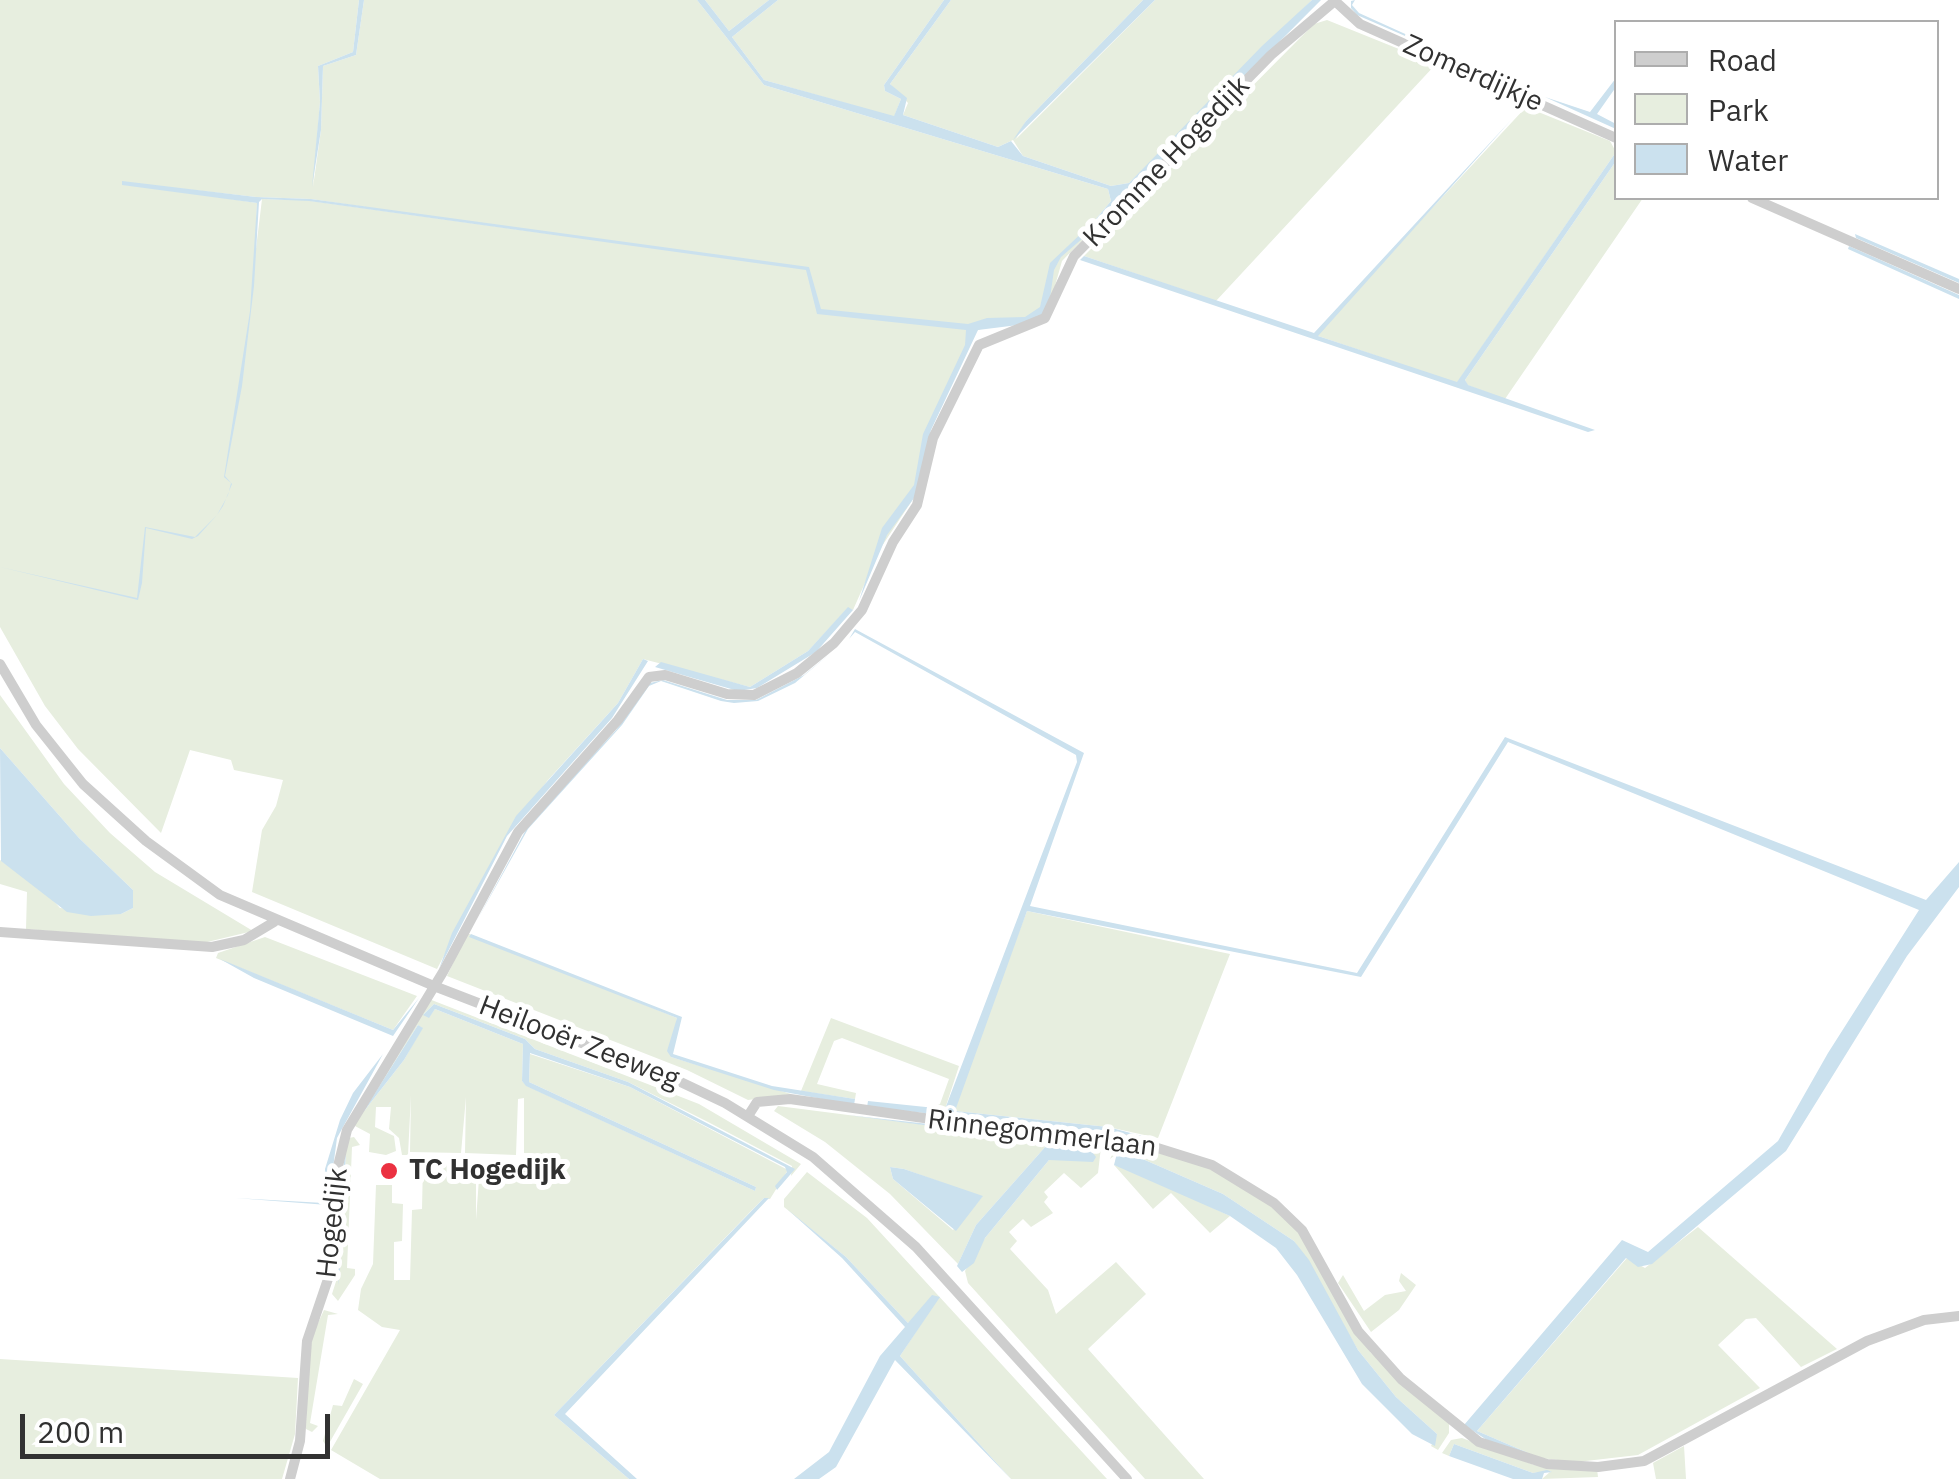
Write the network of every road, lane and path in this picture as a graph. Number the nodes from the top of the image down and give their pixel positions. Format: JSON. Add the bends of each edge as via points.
{"nodes":[{"id":1,"x":1335,"y":0,"type":"edge"},
{"id":2,"x":1614,"y":137,"type":"edge"},
{"id":3,"x":1757,"y":200,"type":"edge"},
{"id":4,"x":1959,"y":289,"type":"edge"},
{"id":5,"x":0,"y":664,"type":"edge"},
{"id":6,"x":274,"y":922,"type":"junction"},
{"id":7,"x":0,"y":932,"type":"edge"},
{"id":8,"x":434,"y":986,"type":"junction"},
{"id":9,"x":748,"y":1116,"type":"junction"},
{"id":10,"x":1959,"y":1316,"type":"edge"},
{"id":11,"x":290,"y":1479,"type":"edge"},
{"id":12,"x":1128,"y":1479,"type":"edge"}],
"edges":[{"from":1,"to":2,"type":"street","name":"Zomerdijkje","via":[[1360,24]]},
{"from":1,"to":8,"type":"street","name":"Kromme Hogedijk","via":[[1074,256],[1045,318],[978,345],[933,438],[918,504],[892,542],[862,610],[834,643],[754,695],[726,694],[666,675],[646,680],[518,832]]},
{"from":3,"to":4,"type":"street"},
{"from":5,"to":6,"type":"street","name":"Heilooër Zeeweg","via":[[57,754],[116,816],[190,875]]},
{"from":6,"to":7,"type":"street","via":[[244,940],[212,947]]},
{"from":6,"to":8,"type":"street","name":"Heilooër Zeeweg"},
{"from":8,"to":9,"type":"street","name":"Heilooër Zeeweg","via":[[670,1077]]},
{"from":8,"to":11,"type":"street","name":"Hogedijk","via":[[342,1144],[329,1276],[306,1341],[300,1441]]},
{"from":9,"to":10,"type":"street","name":"Rinnegommerlaan","via":[[757,1102],[790,1099],[1132,1140],[1212,1166],[1274,1203],[1302,1230],[1358,1330],[1401,1379],[1478,1442],[1546,1464],[1644,1461],[1866,1341],[1924,1320]]},
{"from":9,"to":12,"type":"street","name":"Heilooër Zeeweg","via":[[814,1157],[888,1219]]}]}
